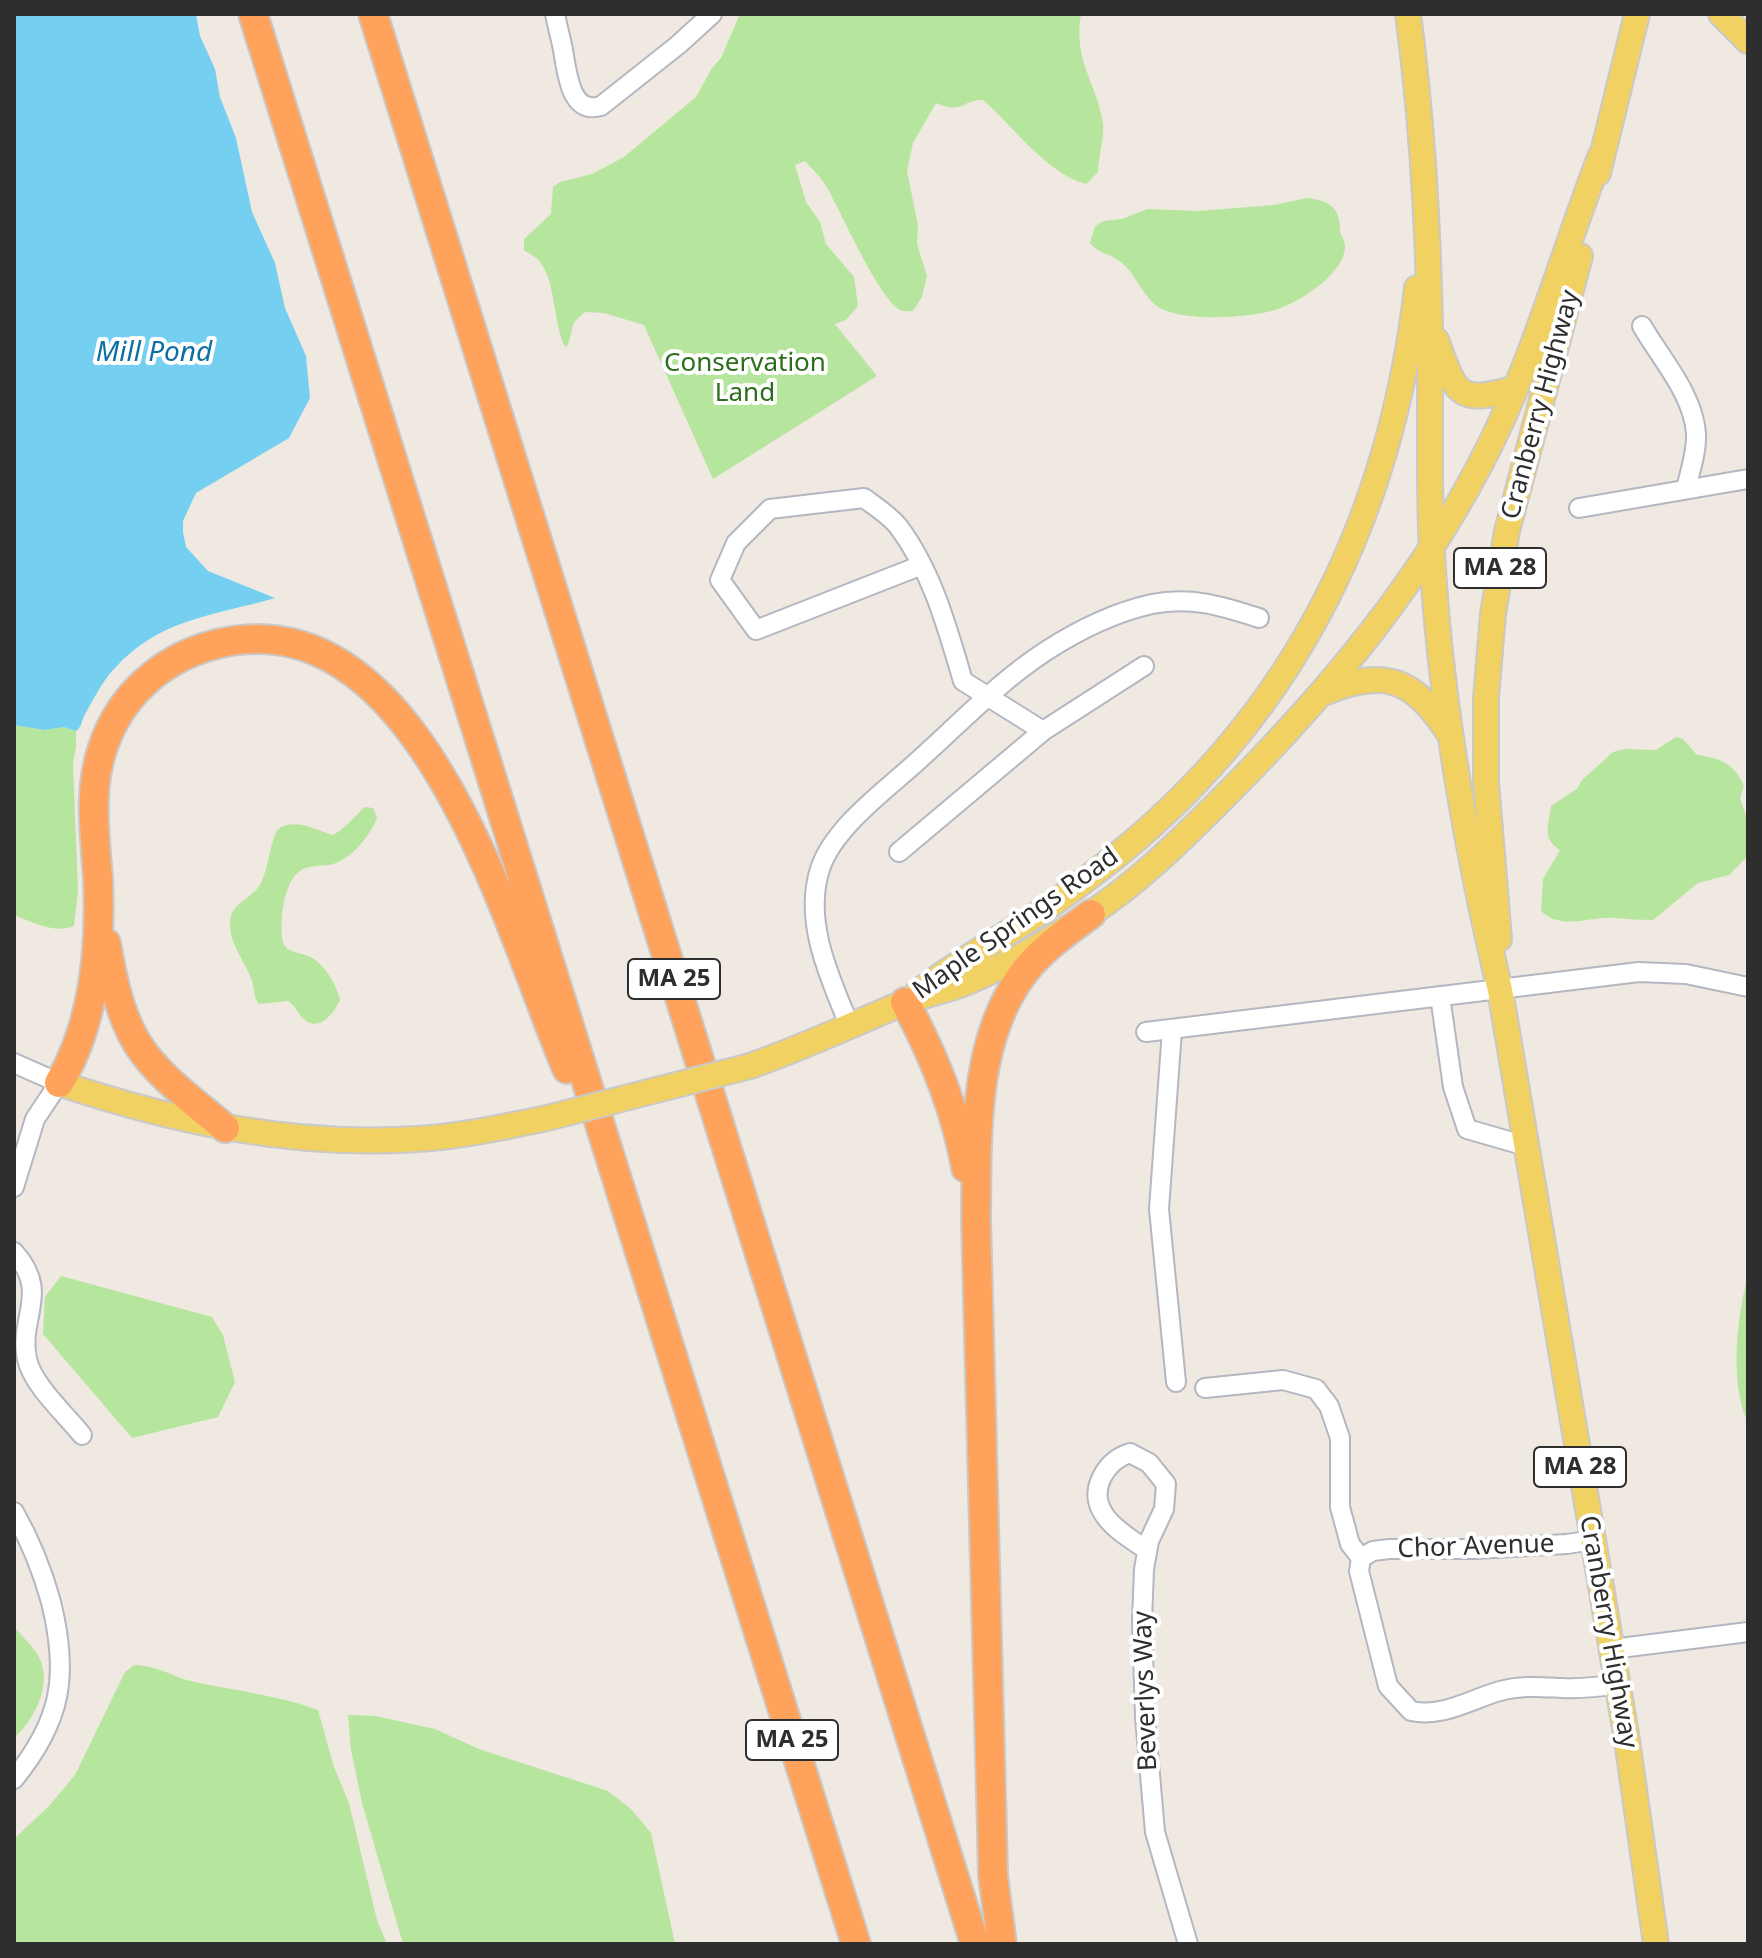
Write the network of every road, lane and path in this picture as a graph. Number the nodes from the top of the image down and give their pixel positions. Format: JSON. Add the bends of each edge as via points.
{"nodes":[{"id":1,"x":253,"y":14,"type":"edge"},
{"id":2,"x":373,"y":14,"type":"edge"},
{"id":3,"x":555,"y":14,"type":"edge"},
{"id":4,"x":712,"y":14,"type":"edge"},
{"id":5,"x":1408,"y":14,"type":"edge"},
{"id":6,"x":1721,"y":14,"type":"edge"},
{"id":7,"x":1735,"y":14,"type":"edge"},
{"id":8,"x":1639,"y":16,"type":"edge"},
{"id":9,"x":1748,"y":33,"type":"edge"},
{"id":10,"x":1748,"y":41,"type":"edge"},
{"id":11,"x":1600,"y":157,"type":"junction"},
{"id":12,"x":1425,"y":215,"type":"junction"},
{"id":13,"x":1430,"y":323,"type":"junction"},
{"id":14,"x":1642,"y":326,"type":"dead end"},
{"id":15,"x":1516,"y":388,"type":"junction"},
{"id":16,"x":1748,"y":479,"type":"edge"},
{"id":17,"x":1686,"y":489,"type":"junction"},
{"id":18,"x":1579,"y":508,"type":"dead end"},
{"id":19,"x":1432,"y":548,"type":"junction"},
{"id":20,"x":922,"y":565,"type":"junction"},
{"id":21,"x":1259,"y":618,"type":"dead end"},
{"id":22,"x":1144,"y":666,"type":"dead end"},
{"id":23,"x":1323,"y":693,"type":"junction"},
{"id":24,"x":988,"y":695,"type":"junction"},
{"id":25,"x":1043,"y":731,"type":"junction"},
{"id":26,"x":1452,"y":738,"type":"junction"},
{"id":27,"x":899,"y":852,"type":"dead end"},
{"id":28,"x":98,"y":895,"type":"junction"},
{"id":29,"x":1091,"y":914,"type":"junction"},
{"id":30,"x":1748,"y":987,"type":"edge"},
{"id":31,"x":1500,"y":990,"type":"junction"},
{"id":32,"x":1440,"y":996,"type":"junction"},
{"id":33,"x":905,"y":1002,"type":"junction"},
{"id":34,"x":850,"y":1027,"type":"junction"},
{"id":35,"x":1172,"y":1030,"type":"junction"},
{"id":36,"x":1146,"y":1032,"type":"dead end"},
{"id":37,"x":14,"y":1063,"type":"edge"},
{"id":38,"x":59,"y":1083,"type":"junction"},
{"id":39,"x":225,"y":1128,"type":"junction"},
{"id":40,"x":1526,"y":1146,"type":"junction"},
{"id":41,"x":14,"y":1187,"type":"edge"},
{"id":42,"x":629,"y":1217,"type":"junction"},
{"id":43,"x":976,"y":1220,"type":"junction"},
{"id":44,"x":14,"y":1252,"type":"edge"},
{"id":45,"x":1176,"y":1382,"type":"dead end"},
{"id":46,"x":1205,"y":1388,"type":"dead end"},
{"id":47,"x":82,"y":1435,"type":"dead end"},
{"id":48,"x":14,"y":1512,"type":"edge"},
{"id":49,"x":1593,"y":1540,"type":"junction"},
{"id":50,"x":1147,"y":1550,"type":"junction"},
{"id":51,"x":1361,"y":1558,"type":"junction"},
{"id":52,"x":1748,"y":1632,"type":"edge"},
{"id":53,"x":1612,"y":1649,"type":"junction"},
{"id":54,"x":1618,"y":1684,"type":"junction"},
{"id":55,"x":15,"y":1777,"type":"edge"},
{"id":56,"x":856,"y":1944,"type":"edge"},
{"id":57,"x":975,"y":1944,"type":"edge"},
{"id":58,"x":1002,"y":1944,"type":"edge"},
{"id":59,"x":1188,"y":1944,"type":"edge"},
{"id":60,"x":1656,"y":1944,"type":"edge"}],
"edges":[{"from":1,"to":42,"type":"highway","number":"MA 25"},
{"from":2,"to":57,"type":"highway","number":"MA 25"},
{"from":3,"to":4,"type":"street","via":[[575,98],[594,108]]},
{"from":5,"to":12,"type":"main road","name":"Cranberry Highway","number":"MA 28"},
{"from":6,"to":10,"type":"main road"},
{"from":7,"to":9,"type":"main road"},
{"from":8,"to":11,"type":"main road","name":"Cranberry Highway","number":"MA 28"},
{"from":11,"to":15,"type":"main road","name":"Cranberry Highway"},
{"from":11,"to":31,"type":"main road","name":"Cranberry Highway","number":"MA 28","via":[[1588,226],[1507,531],[1493,614],[1486,782]]},
{"from":12,"to":13,"type":"main road","name":"Cranberry Highway","number":"MA 28"},
{"from":12,"to":33,"type":"main road","name":"Maple Springs Road","via":[[1406,362],[1379,477],[1334,586],[1291,662],[1217,761],[1162,817],[1071,891],[948,968]]},
{"from":13,"to":15,"type":"main road","via":[[1449,376],[1461,391],[1478,398]]},
{"from":13,"to":19,"type":"main road","name":"Cranberry Highway","number":"MA 28"},
{"from":14,"to":17,"type":"street","via":[[1684,394],[1694,421],[1695,452]]},
{"from":15,"to":19,"type":"main road","name":"Cranberry Highway"},
{"from":16,"to":17,"type":"street"},
{"from":17,"to":18,"type":"street"},
{"from":19,"to":23,"type":"main road","name":"Maple Springs Road"},
{"from":19,"to":26,"type":"main road","name":"Cranberry Highway","number":"MA 28"},
{"from":20,"to":20,"type":"street","via":[[897,525],[864,498],[770,509],[736,543],[720,580],[756,630]]},
{"from":20,"to":24,"type":"street","via":[[963,681]]},
{"from":21,"to":24,"type":"street","via":[[1204,601],[1137,608],[1049,650]]},
{"from":22,"to":25,"type":"street"},
{"from":23,"to":26,"type":"main road","via":[[1365,679],[1392,681],[1420,695]]},
{"from":23,"to":29,"type":"main road","name":"Maple Springs Road","via":[[1180,839]]},
{"from":24,"to":25,"type":"street"},
{"from":24,"to":34,"type":"street","via":[[858,815],[823,861],[814,896],[815,922]]},
{"from":25,"to":27,"type":"street"},
{"from":26,"to":31,"type":"main road","name":"Cranberry Highway","number":"MA 28"},
{"from":28,"to":38,"type":"highway","via":[[86,1025]]},
{"from":28,"to":39,"type":"highway","via":[[111,972],[136,1042],[165,1077]]},
{"from":28,"to":42,"type":"highway","via":[[97,769],[111,727],[133,693],[166,665],[227,641],[293,643],[331,659],[371,687],[405,722],[452,794],[515,933]]},
{"from":29,"to":33,"type":"main road","name":"Maple Springs Road","via":[[972,979]]},
{"from":29,"to":43,"type":"highway","via":[[1034,960],[1002,1008],[982,1094]]},
{"from":30,"to":31,"type":"street","via":[[1686,974],[1639,972]]},
{"from":31,"to":32,"type":"street"},
{"from":31,"to":40,"type":"main road","name":"Cranberry Highway","number":"MA 28"},
{"from":32,"to":35,"type":"street"},
{"from":32,"to":40,"type":"street","via":[[1453,1087],[1467,1129]]},
{"from":33,"to":34,"type":"main road","name":"Maple Springs Road"},
{"from":33,"to":43,"type":"highway","via":[[953,1116]]},
{"from":34,"to":39,"type":"main road","name":"Maple Springs Road","bridge":true,"via":[[750,1066],[543,1119],[461,1134],[367,1141]]},
{"from":35,"to":36,"type":"street"},
{"from":35,"to":45,"type":"street","via":[[1159,1209]]},
{"from":37,"to":38,"type":"street","name":"Maple Springs Road"},
{"from":38,"to":39,"type":"main road","name":"Maple Springs Road"},
{"from":38,"to":41,"type":"street","via":[[35,1119]]},
{"from":40,"to":49,"type":"main road","name":"Cranberry Highway","number":"MA 28"},
{"from":42,"to":56,"type":"highway","number":"MA 25"},
{"from":43,"to":58,"type":"highway","via":[[993,1876]]},
{"from":44,"to":47,"type":"street","via":[[32,1282],[27,1360]]},
{"from":46,"to":51,"type":"street","via":[[1283,1380],[1316,1389],[1329,1406],[1340,1438],[1340,1507],[1350,1544]]},
{"from":48,"to":55,"type":"street","via":[[37,1553],[61,1651],[52,1718]]},
{"from":49,"to":51,"type":"street","name":"Chor Avenue","via":[[1389,1549]]},
{"from":49,"to":53,"type":"main road","name":"Cranberry Highway","number":"MA 28"},
{"from":50,"to":50,"type":"street","name":"Beverlys Way","via":[[1164,1509],[1166,1484],[1156,1469],[1130,1453],[1106,1471],[1097,1499],[1116,1529]]},
{"from":50,"to":59,"type":"street","name":"Beverlys Way","via":[[1142,1595],[1149,1788],[1155,1832]]},
{"from":51,"to":54,"type":"street","via":[[1359,1571],[1388,1686],[1411,1711],[1452,1709],[1518,1687]]},
{"from":52,"to":53,"type":"street"},
{"from":53,"to":54,"type":"main road","name":"Cranberry Highway","number":"MA 28"},
{"from":54,"to":60,"type":"main road","name":"Cranberry Highway","number":"MA 28"}]}
